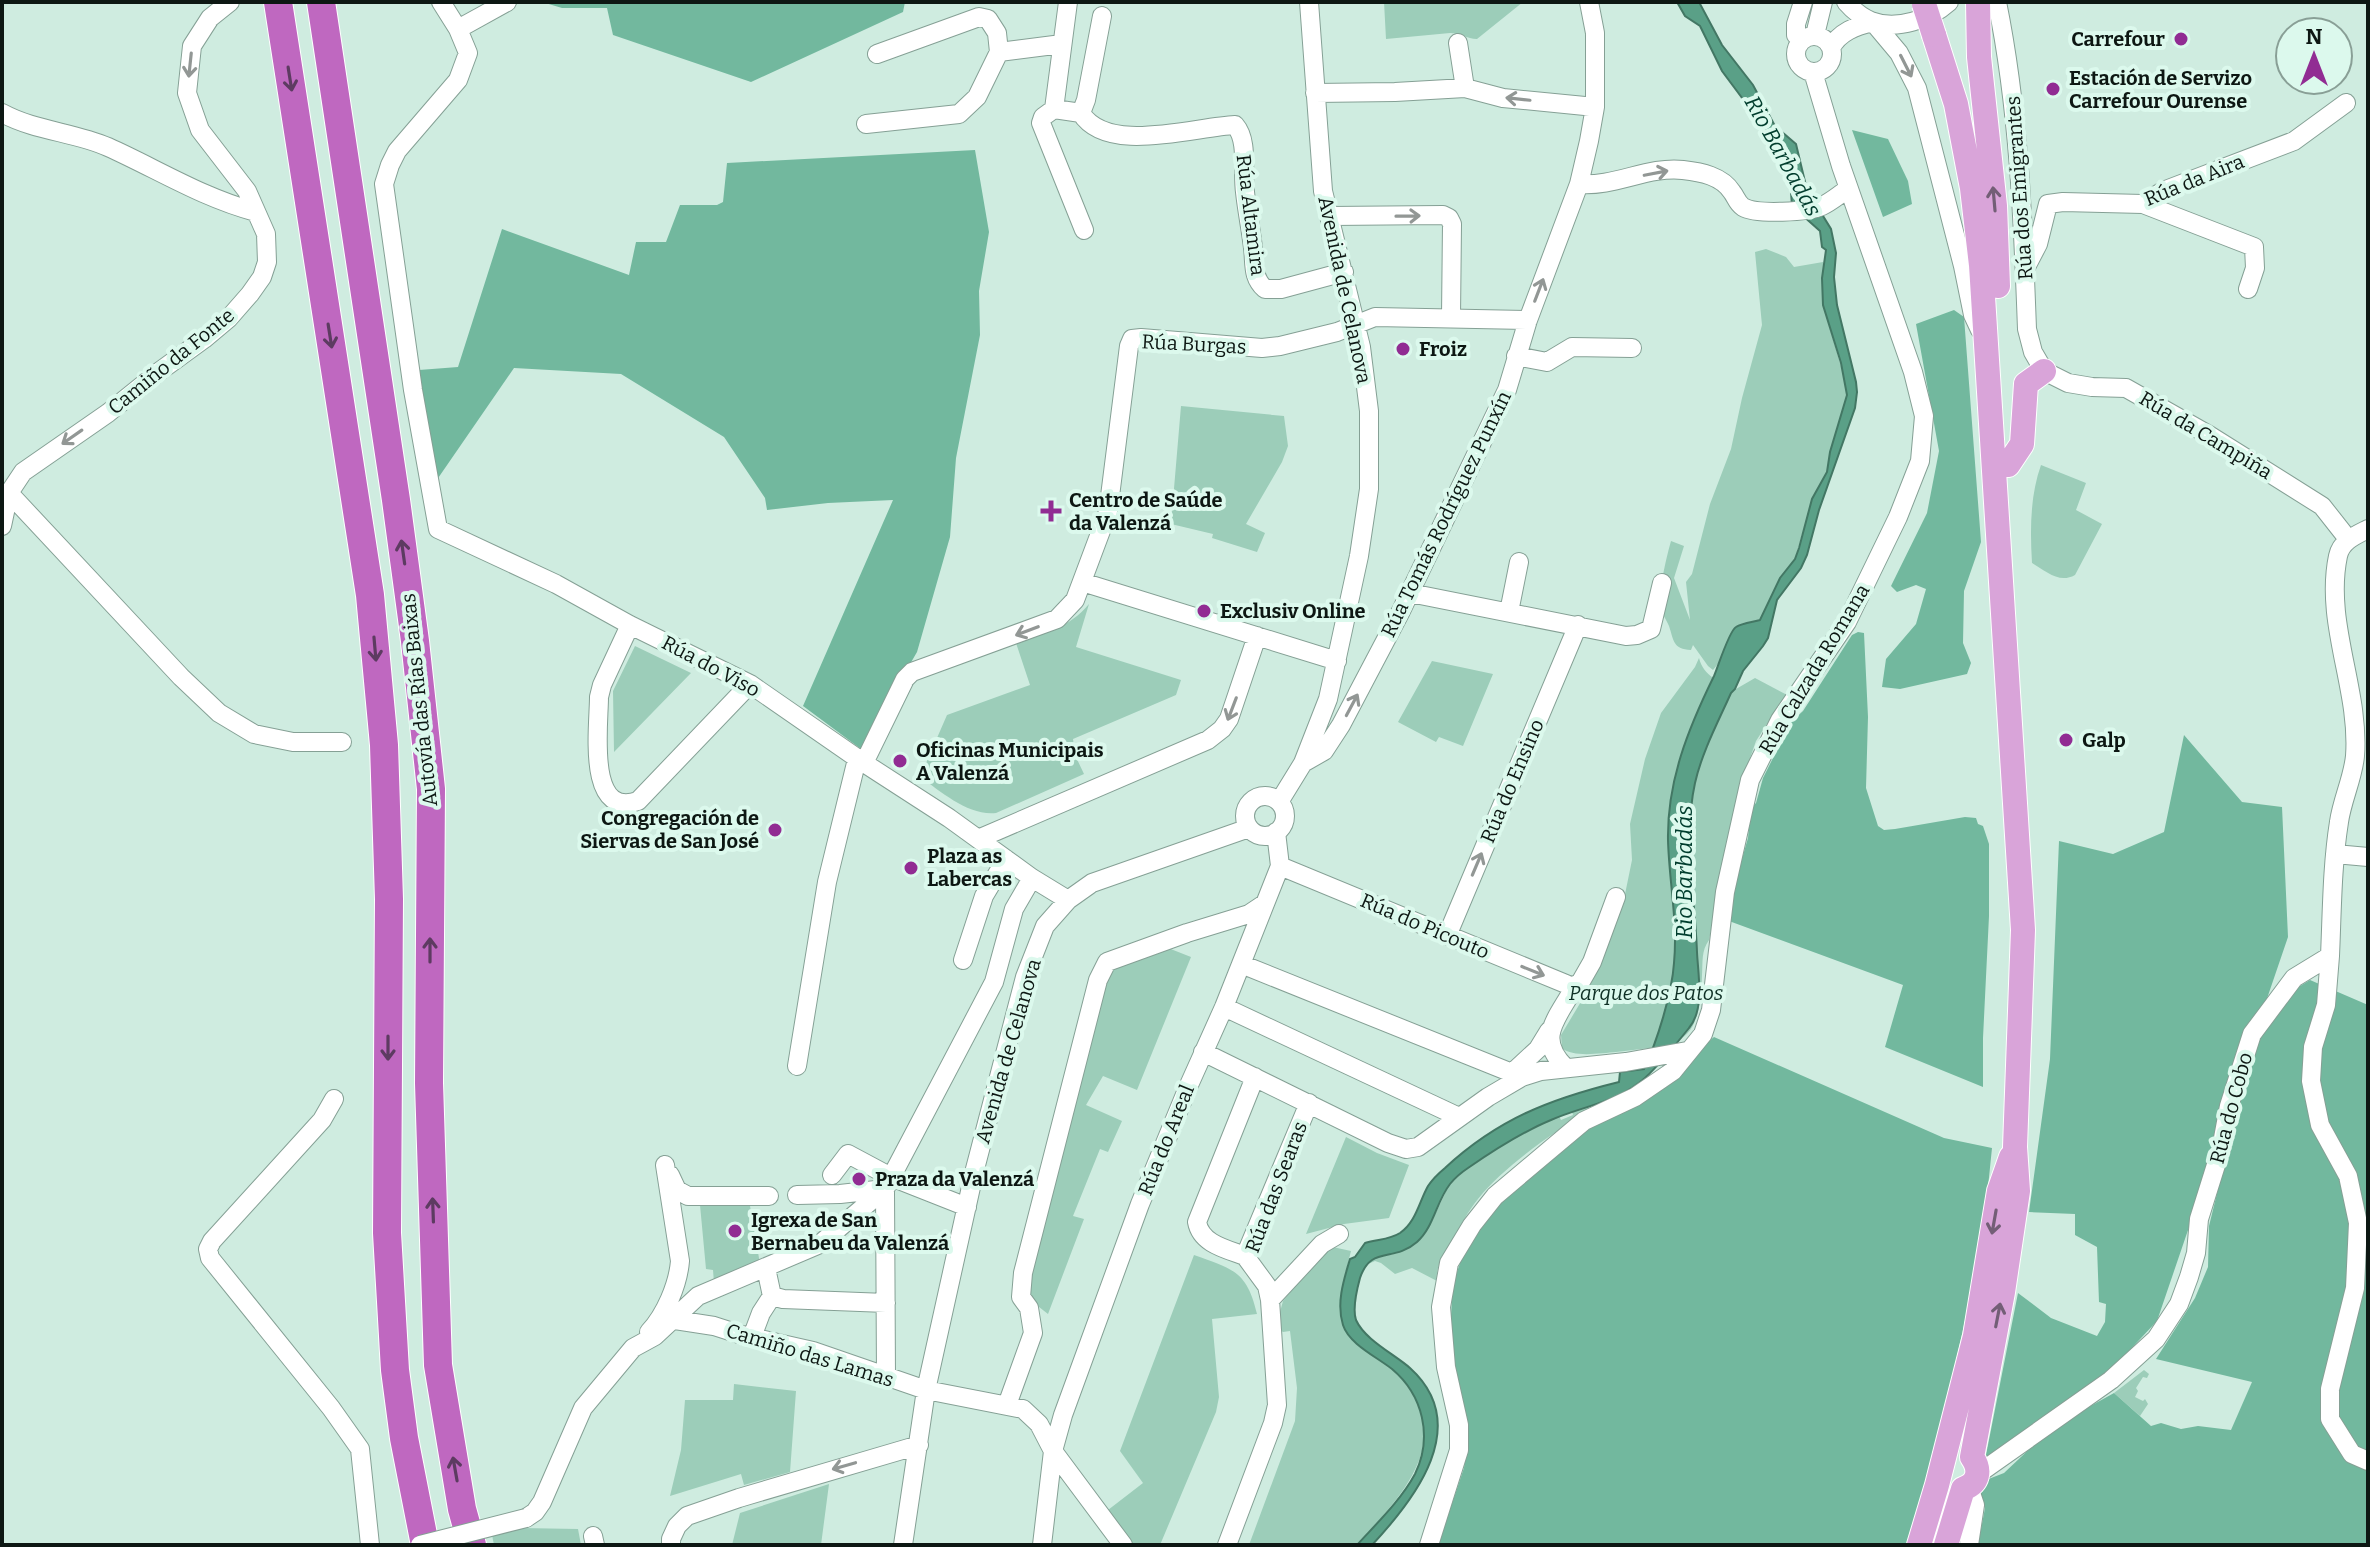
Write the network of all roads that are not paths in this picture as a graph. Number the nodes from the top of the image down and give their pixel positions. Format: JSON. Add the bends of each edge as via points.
{"nodes":[{"id":1,"x":230,"y":2,"type":"edge"},
{"id":2,"x":278,"y":2,"type":"edge"},
{"id":3,"x":321,"y":2,"type":"edge"},
{"id":4,"x":441,"y":2,"type":"edge"},
{"id":5,"x":507,"y":2,"type":"edge"},
{"id":6,"x":1068,"y":2,"type":"edge"},
{"id":7,"x":1309,"y":2,"type":"edge"},
{"id":8,"x":1589,"y":2,"type":"edge"},
{"id":9,"x":1803,"y":2,"type":"edge"},
{"id":10,"x":1823,"y":2,"type":"edge"},
{"id":11,"x":1846,"y":2,"type":"edge"},
{"id":12,"x":1949,"y":2,"type":"edge"},
{"id":13,"x":1978,"y":2,"type":"edge"},
{"id":14,"x":1997,"y":2,"type":"edge"},
{"id":15,"x":1923,"y":3,"type":"edge"},
{"id":16,"x":1102,"y":16,"type":"dead end"},
{"id":17,"x":1873,"y":22,"type":"junction"},
{"id":18,"x":458,"y":29,"type":"junction"},
{"id":19,"x":1808,"y":38,"type":"junction"},
{"id":20,"x":1458,"y":43,"type":"dead end"},
{"id":21,"x":1062,"y":44,"type":"junction"},
{"id":22,"x":1831,"y":48,"type":"junction"},
{"id":23,"x":999,"y":52,"type":"junction"},
{"id":24,"x":877,"y":54,"type":"dead end"},
{"id":25,"x":1813,"y":72,"type":"junction"},
{"id":26,"x":1465,"y":88,"type":"junction"},
{"id":27,"x":1315,"y":93,"type":"junction"},
{"id":28,"x":2346,"y":103,"type":"dead end"},
{"id":29,"x":1595,"y":107,"type":"junction"},
{"id":30,"x":1054,"y":109,"type":"junction"},
{"id":31,"x":2,"y":113,"type":"edge"},
{"id":32,"x":1081,"y":113,"type":"junction"},
{"id":33,"x":866,"y":124,"type":"dead end"},
{"id":34,"x":1579,"y":184,"type":"junction"},
{"id":35,"x":1848,"y":189,"type":"junction"},
{"id":36,"x":2143,"y":204,"type":"junction"},
{"id":37,"x":256,"y":212,"type":"junction"},
{"id":38,"x":1330,"y":216,"type":"junction"},
{"id":39,"x":1084,"y":230,"type":"dead end"},
{"id":40,"x":2025,"y":269,"type":"junction"},
{"id":41,"x":1344,"y":272,"type":"junction"},
{"id":42,"x":2248,"y":289,"type":"dead end"},
{"id":43,"x":1451,"y":317,"type":"junction"},
{"id":44,"x":1528,"y":320,"type":"junction"},
{"id":45,"x":1356,"y":324,"type":"junction"},
{"id":46,"x":1987,"y":345,"type":"junction"},
{"id":47,"x":1632,"y":348,"type":"dead end"},
{"id":48,"x":1516,"y":356,"type":"junction"},
{"id":49,"x":2044,"y":371,"type":"junction"},
{"id":50,"x":2008,"y":465,"type":"junction"},
{"id":51,"x":9,"y":493,"type":"junction"},
{"id":52,"x":1997,"y":499,"type":"junction"},
{"id":53,"x":2,"y":526,"type":"edge"},
{"id":54,"x":2368,"y":529,"type":"edge"},
{"id":55,"x":2348,"y":539,"type":"junction"},
{"id":56,"x":1519,"y":562,"type":"dead end"},
{"id":57,"x":1082,"y":582,"type":"junction"},
{"id":58,"x":1662,"y":583,"type":"dead end"},
{"id":59,"x":1410,"y":593,"type":"junction"},
{"id":60,"x":1509,"y":612,"type":"junction"},
{"id":61,"x":630,"y":625,"type":"junction"},
{"id":62,"x":1578,"y":625,"type":"junction"},
{"id":63,"x":1257,"y":636,"type":"junction"},
{"id":64,"x":1337,"y":661,"type":"junction"},
{"id":65,"x":750,"y":684,"type":"junction"},
{"id":66,"x":342,"y":742,"type":"dead end"},
{"id":67,"x":861,"y":761,"type":"junction"},
{"id":68,"x":1303,"y":763,"type":"junction"},
{"id":69,"x":1279,"y":802,"type":"junction"},
{"id":70,"x":1249,"y":828,"type":"junction"},
{"id":71,"x":1276,"y":832,"type":"junction"},
{"id":72,"x":978,"y":839,"type":"junction"},
{"id":73,"x":2335,"y":854,"type":"junction"},
{"id":74,"x":2368,"y":857,"type":"edge"},
{"id":75,"x":1006,"y":859,"type":"junction"},
{"id":76,"x":1280,"y":866,"type":"junction"},
{"id":77,"x":1032,"y":878,"type":"junction"},
{"id":78,"x":1616,"y":897,"type":"dead end"},
{"id":79,"x":1068,"y":900,"type":"junction"},
{"id":80,"x":1264,"y":904,"type":"junction"},
{"id":81,"x":1447,"y":936,"type":"junction"},
{"id":82,"x":2330,"y":956,"type":"junction"},
{"id":83,"x":963,"y":960,"type":"dead end"},
{"id":84,"x":1241,"y":964,"type":"junction"},
{"id":85,"x":1570,"y":987,"type":"junction"},
{"id":86,"x":1224,"y":1007,"type":"junction"},
{"id":87,"x":1549,"y":1031,"type":"junction"},
{"id":88,"x":1687,"y":1051,"type":"junction"},
{"id":89,"x":1203,"y":1052,"type":"junction"},
{"id":90,"x":797,"y":1066,"type":"dead end"},
{"id":91,"x":1565,"y":1067,"type":"junction"},
{"id":92,"x":1517,"y":1075,"type":"junction"},
{"id":93,"x":1255,"y":1077,"type":"junction"},
{"id":94,"x":334,"y":1099,"type":"dead end"},
{"id":95,"x":1309,"y":1103,"type":"junction"},
{"id":96,"x":1459,"y":1117,"type":"junction"},
{"id":97,"x":2015,"y":1147,"type":"junction"},
{"id":98,"x":832,"y":1175,"type":"dead end"},
{"id":99,"x":888,"y":1183,"type":"junction"},
{"id":100,"x":797,"y":1195,"type":"dead end"},
{"id":101,"x":769,"y":1196,"type":"dead end"},
{"id":102,"x":967,"y":1207,"type":"junction"},
{"id":103,"x":1339,"y":1234,"type":"dead end"},
{"id":104,"x":1245,"y":1256,"type":"junction"},
{"id":105,"x":766,"y":1268,"type":"junction"},
{"id":106,"x":772,"y":1296,"type":"junction"},
{"id":107,"x":1270,"y":1300,"type":"junction"},
{"id":108,"x":886,"y":1303,"type":"junction"},
{"id":109,"x":675,"y":1320,"type":"junction"},
{"id":110,"x":752,"y":1337,"type":"junction"},
{"id":111,"x":633,"y":1348,"type":"junction"},
{"id":112,"x":886,"y":1377,"type":"junction"},
{"id":113,"x":926,"y":1390,"type":"junction"},
{"id":114,"x":1007,"y":1405,"type":"junction"},
{"id":115,"x":919,"y":1445,"type":"junction"},
{"id":116,"x":1053,"y":1451,"type":"junction"},
{"id":117,"x":2368,"y":1461,"type":"edge"},
{"id":118,"x":1957,"y":1483,"type":"junction"},
{"id":119,"x":1088,"y":1499,"type":"junction"},
{"id":120,"x":1046,"y":1513,"type":"junction"},
{"id":121,"x":370,"y":1545,"type":"edge"},
{"id":122,"x":422,"y":1545,"type":"edge"},
{"id":123,"x":472,"y":1545,"type":"edge"},
{"id":124,"x":671,"y":1545,"type":"edge"},
{"id":125,"x":903,"y":1545,"type":"edge"},
{"id":126,"x":1042,"y":1545,"type":"edge"},
{"id":127,"x":1123,"y":1545,"type":"edge"},
{"id":128,"x":1227,"y":1545,"type":"edge"},
{"id":129,"x":1429,"y":1545,"type":"edge"},
{"id":130,"x":1919,"y":1545,"type":"edge"},
{"id":131,"x":1927,"y":1545,"type":"edge"},
{"id":132,"x":1936,"y":1545,"type":"edge"},
{"id":133,"x":1946,"y":1545,"type":"edge"},
{"id":134,"x":1969,"y":1545,"type":"edge"}],
"edges":[{"from":1,"to":37,"type":"street","name":"Camiño da Fonte","one_way":true,"via":[[210,18],[192,46],[187,93],[200,130],[247,191]]},
{"from":2,"to":122,"type":"highway","name":"Autovía das Rías Baixas","one_way":true,"via":[[370,595],[384,745],[389,899],[387,1233],[395,1370]]},
{"from":123,"to":3,"type":"highway","name":"Autovía das Rías Baixas","one_way":true,"via":[[438,1365],[429,1083],[429,774],[396,500]]},
{"from":4,"to":18,"type":"street"},
{"from":5,"to":18,"type":"street"},
{"from":6,"to":21,"type":"street"},
{"from":7,"to":27,"type":"street","name":"Avenida de Celanova"},
{"from":8,"to":29,"type":"street","name":"Rúa Tomás Rodríguez Punxín","via":[[1595,33]]},
{"from":9,"to":19,"type":"street","via":[[1796,35]]},
{"from":10,"to":19,"type":"street"},
{"from":11,"to":17,"type":"street"},
{"from":12,"to":17,"type":"street","via":[[1920,20]]},
{"from":50,"to":13,"type":"main road","one_way":true},
{"from":14,"to":40,"type":"street","name":"Rúa dos Emigrantes","via":[[2012,95]]},
{"from":15,"to":46,"type":"main road","bridge":true,"via":[[1956,104],[1972,188]]},
{"from":16,"to":32,"type":"street"},
{"from":17,"to":22,"type":"street","via":[[1850,29]]},
{"from":17,"to":46,"type":"street","one_way":true,"via":[[1899,53],[1917,88],[1973,315]]},
{"from":18,"to":61,"type":"street","name":"Rúa do Viso","via":[[468,53],[458,80],[397,151],[384,184],[438,529]]},
{"from":19,"to":22,"type":"street","via":[[1828,42]]},
{"from":19,"to":25,"type":"street","via":[[1795,53],[1796,60]]},
{"from":20,"to":26,"type":"street"},
{"from":21,"to":23,"type":"street"},
{"from":21,"to":30,"type":"street"},
{"from":22,"to":25,"type":"street","via":[[1826,68]]},
{"from":23,"to":24,"type":"street","via":[[997,33],[988,19],[979,17]]},
{"from":23,"to":33,"type":"street","via":[[977,97],[959,114]]},
{"from":25,"to":35,"type":"street","name":"Rúa Calzada Romana"},
{"from":26,"to":27,"type":"street"},
{"from":29,"to":26,"type":"street","one_way":true,"via":[[1503,98]]},
{"from":27,"to":38,"type":"street","name":"Avenida de Celanova"},
{"from":28,"to":36,"type":"street","name":"Rúa da Aira","via":[[2294,141],[2163,191]]},
{"from":29,"to":34,"type":"street","name":"Rúa Tomás Rodríguez Punxín"},
{"from":30,"to":32,"type":"street","name":"Rúa Altamira"},
{"from":30,"to":39,"type":"street","via":[[1041,123]]},
{"from":31,"to":37,"type":"street","via":[[105,146],[212,198]]},
{"from":32,"to":41,"type":"street","name":"Rúa Altamira","via":[[1098,130],[1121,137],[1235,125],[1241,137],[1259,284],[1281,289]]},
{"from":34,"to":35,"type":"street","one_way":true,"via":[[1681,170],[1725,182],[1743,207],[1780,211],[1821,207]]},
{"from":44,"to":34,"type":"street","name":"Rúa Tomás Rodríguez Punxín","one_way":true},
{"from":35,"to":88,"type":"street","name":"Rúa Calzada Romana","via":[[1913,372],[1924,416],[1920,461],[1847,622],[1780,720],[1750,780],[1725,892],[1711,1010],[1703,1034]]},
{"from":36,"to":40,"type":"street","name":"Rúa da Aira","via":[[2048,204]]},
{"from":36,"to":42,"type":"street","via":[[2254,247]]},
{"from":37,"to":51,"type":"street","name":"Camiño da Fonte","one_way":true,"via":[[266,234],[267,262],[262,277],[229,318],[23,472]]},
{"from":38,"to":41,"type":"street","name":"Avenida de Celanova"},
{"from":38,"to":43,"type":"street","one_way":true,"via":[[1449,218]]},
{"from":40,"to":49,"type":"street","name":"Rúa dos Emigrantes","via":[[2027,329]]},
{"from":41,"to":45,"type":"street","name":"Avenida de Celanova"},
{"from":43,"to":44,"type":"street"},
{"from":43,"to":45,"type":"street","via":[[1375,317]]},
{"from":44,"to":48,"type":"street","name":"Rúa Tomás Rodríguez Punxín"},
{"from":45,"to":57,"type":"street","name":"Rúa Burgas","via":[[1262,348],[1132,339],[1108,512]]},
{"from":45,"to":64,"type":"street","name":"Avenida de Celanova","via":[[1369,411],[1369,489]]},
{"from":46,"to":52,"type":"main road"},
{"from":47,"to":48,"type":"street","via":[[1572,347],[1547,362]]},
{"from":48,"to":59,"type":"street","name":"Rúa Tomás Rodríguez Punxín","via":[[1507,390]]},
{"from":49,"to":50,"type":"main road","via":[[2026,384],[2022,444]]},
{"from":49,"to":55,"type":"street","name":"Rúa da Campiña","via":[[2068,383],[2126,388],[2322,506]]},
{"from":50,"to":52,"type":"main road"},
{"from":51,"to":53,"type":"street","name":"Camiño da Fonte"},
{"from":51,"to":66,"type":"street","via":[[219,713],[254,734],[293,742]]},
{"from":52,"to":97,"type":"main road","via":[[2023,930]]},
{"from":54,"to":55,"type":"street"},
{"from":55,"to":73,"type":"street","via":[[2338,552],[2334,590],[2354,715],[2355,758]]},
{"from":56,"to":60,"type":"street"},
{"from":57,"to":63,"type":"street"},
{"from":57,"to":67,"type":"street","one_way":true,"via":[[1075,600],[1057,619],[912,672]]},
{"from":58,"to":62,"type":"street","via":[[1651,629],[1626,636]]},
{"from":59,"to":60,"type":"street"},
{"from":68,"to":59,"type":"street","name":"Rúa Tomás Rodríguez Punxín","one_way":true,"via":[[1332,742]]},
{"from":60,"to":62,"type":"street"},
{"from":61,"to":65,"type":"street","name":"Rúa do Viso"},
{"from":61,"to":65,"type":"street","via":[[599,697],[600,778],[615,801],[638,801]]},
{"from":81,"to":62,"type":"street","name":"Rúa do Ensino","one_way":true},
{"from":63,"to":64,"type":"street"},
{"from":63,"to":72,"type":"street","one_way":true,"via":[[1229,719],[1208,740]]},
{"from":64,"to":68,"type":"street","name":"Avenida de Celanova"},
{"from":65,"to":67,"type":"street","name":"Rúa do Viso"},
{"from":67,"to":72,"type":"street","name":"Rúa do Viso"},
{"from":67,"to":90,"type":"street","via":[[827,882]]},
{"from":68,"to":69,"type":"street","name":"Avenida de Celanova"},
{"from":69,"to":70,"type":"street","via":[[1261,796],[1249,803]]},
{"from":69,"to":71,"type":"street","via":[[1284,818]]},
{"from":70,"to":71,"type":"street","via":[[1265,836]]},
{"from":70,"to":79,"type":"street","name":"Avenida de Celanova","via":[[1092,883]]},
{"from":71,"to":76,"type":"street","name":"Rúa do Areal"},
{"from":72,"to":75,"type":"street","name":"Rúa do Viso"},
{"from":73,"to":74,"type":"street"},
{"from":73,"to":82,"type":"street"},
{"from":75,"to":77,"type":"street","name":"Rúa do Viso"},
{"from":75,"to":83,"type":"street","via":[[984,896]]},
{"from":76,"to":80,"type":"street","name":"Rúa do Areal"},
{"from":76,"to":81,"type":"street","name":"Rúa do Picouto"},
{"from":77,"to":79,"type":"street","name":"Rúa do Viso"},
{"from":77,"to":99,"type":"street","via":[[1014,909],[994,982]]},
{"from":78,"to":85,"type":"street","via":[[1592,962],[1580,983]]},
{"from":79,"to":102,"type":"street","name":"Avenida de Celanova","via":[[1045,926],[1025,977]]},
{"from":80,"to":84,"type":"street","name":"Rúa do Areal"},
{"from":80,"to":114,"type":"street","via":[[1249,914],[1107,962],[1023,1273],[1021,1297],[1029,1308],[1033,1333]]},
{"from":81,"to":85,"type":"street","name":"Rúa do Picouto","one_way":true},
{"from":82,"to":117,"type":"street","via":[[2311,1081],[2320,1125],[2348,1176],[2358,1223],[2355,1288],[2330,1389],[2330,1419],[2352,1454]]},
{"from":82,"to":118,"type":"street","name":"Rúa do Cobo","via":[[2294,978],[2252,1034],[2199,1219],[2193,1265],[2164,1327],[2111,1380]]},
{"from":84,"to":86,"type":"street","name":"Rúa do Areal"},
{"from":84,"to":92,"type":"street"},
{"from":85,"to":87,"type":"street"},
{"from":86,"to":89,"type":"street","name":"Rúa do Areal"},
{"from":86,"to":96,"type":"street"},
{"from":87,"to":91,"type":"street","via":[[1555,1057]]},
{"from":87,"to":92,"type":"street"},
{"from":88,"to":91,"type":"street"},
{"from":88,"to":129,"type":"street","name":"Rúa Calzada Romana","via":[[1673,1071],[1635,1097],[1584,1121],[1495,1196],[1449,1263],[1441,1307],[1459,1450]]},
{"from":89,"to":93,"type":"street"},
{"from":89,"to":116,"type":"street","name":"Rúa do Areal","via":[[1140,1204]]},
{"from":91,"to":92,"type":"street"},
{"from":92,"to":96,"type":"street"},
{"from":93,"to":95,"type":"street"},
{"from":93,"to":104,"type":"street","via":[[1197,1222],[1203,1237]]},
{"from":94,"to":121,"type":"street","via":[[322,1120],[208,1249],[360,1449]]},
{"from":95,"to":96,"type":"street","via":[[1406,1149],[1418,1147]]},
{"from":95,"to":104,"type":"street","name":"Rúa das Searas"},
{"from":97,"to":118,"type":"main road","one_way":true,"via":[[1999,1191]]},
{"from":118,"to":97,"type":"main road","one_way":true,"via":[[2003,1292],[2018,1191]]},
{"from":98,"to":99,"type":"street","via":[[848,1154]]},
{"from":99,"to":100,"type":"street"},
{"from":99,"to":102,"type":"street"},
{"from":99,"to":105,"type":"street","via":[[820,1244]]},
{"from":99,"to":108,"type":"street"},
{"from":101,"to":111,"type":"street","via":[[688,1196],[677,1190],[665,1165],[679,1272],[659,1321]]},
{"from":102,"to":113,"type":"street","name":"Avenida de Celanova"},
{"from":103,"to":107,"type":"street","via":[[1322,1244]]},
{"from":104,"to":107,"type":"street","name":"Rúa das Searas","via":[[1267,1286]]},
{"from":105,"to":106,"type":"street"},
{"from":105,"to":109,"type":"street","via":[[698,1296]]},
{"from":106,"to":108,"type":"street"},
{"from":106,"to":110,"type":"street"},
{"from":107,"to":128,"type":"street","name":"Rúa das Searas","via":[[1277,1405]]},
{"from":108,"to":112,"type":"street"},
{"from":109,"to":110,"type":"street","name":"Camiño das Lamas"},
{"from":109,"to":111,"type":"street"},
{"from":110,"to":112,"type":"street","name":"Camiño das Lamas","via":[[813,1351]]},
{"from":111,"to":122,"type":"street","bridge":true,"via":[[583,1408],[535,1512]]},
{"from":112,"to":113,"type":"street","name":"Camiño das Lamas"},
{"from":113,"to":114,"type":"street","name":"Camiño das Lamas"},
{"from":113,"to":115,"type":"street","name":"Avenida de Celanova"},
{"from":114,"to":116,"type":"street","via":[[1023,1409],[1039,1424]]},
{"from":115,"to":124,"type":"street","one_way":true,"via":[[687,1516]]},
{"from":115,"to":125,"type":"street","name":"Avenida de Celanova"},
{"from":116,"to":119,"type":"street"},
{"from":116,"to":120,"type":"street","name":"Rúa do Areal"},
{"from":118,"to":130,"type":"main road"},
{"from":118,"to":131,"type":"main road"},
{"from":118,"to":132,"type":"main road"},
{"from":118,"to":133,"type":"main road","via":[[1963,1489]]},
{"from":118,"to":134,"type":"street","via":[[1975,1505]]},
{"from":119,"to":120,"type":"street","via":[[1076,1489],[1065,1490]]},
{"from":119,"to":127,"type":"street"},
{"from":120,"to":126,"type":"street","name":"Rúa do Areal"}]}
